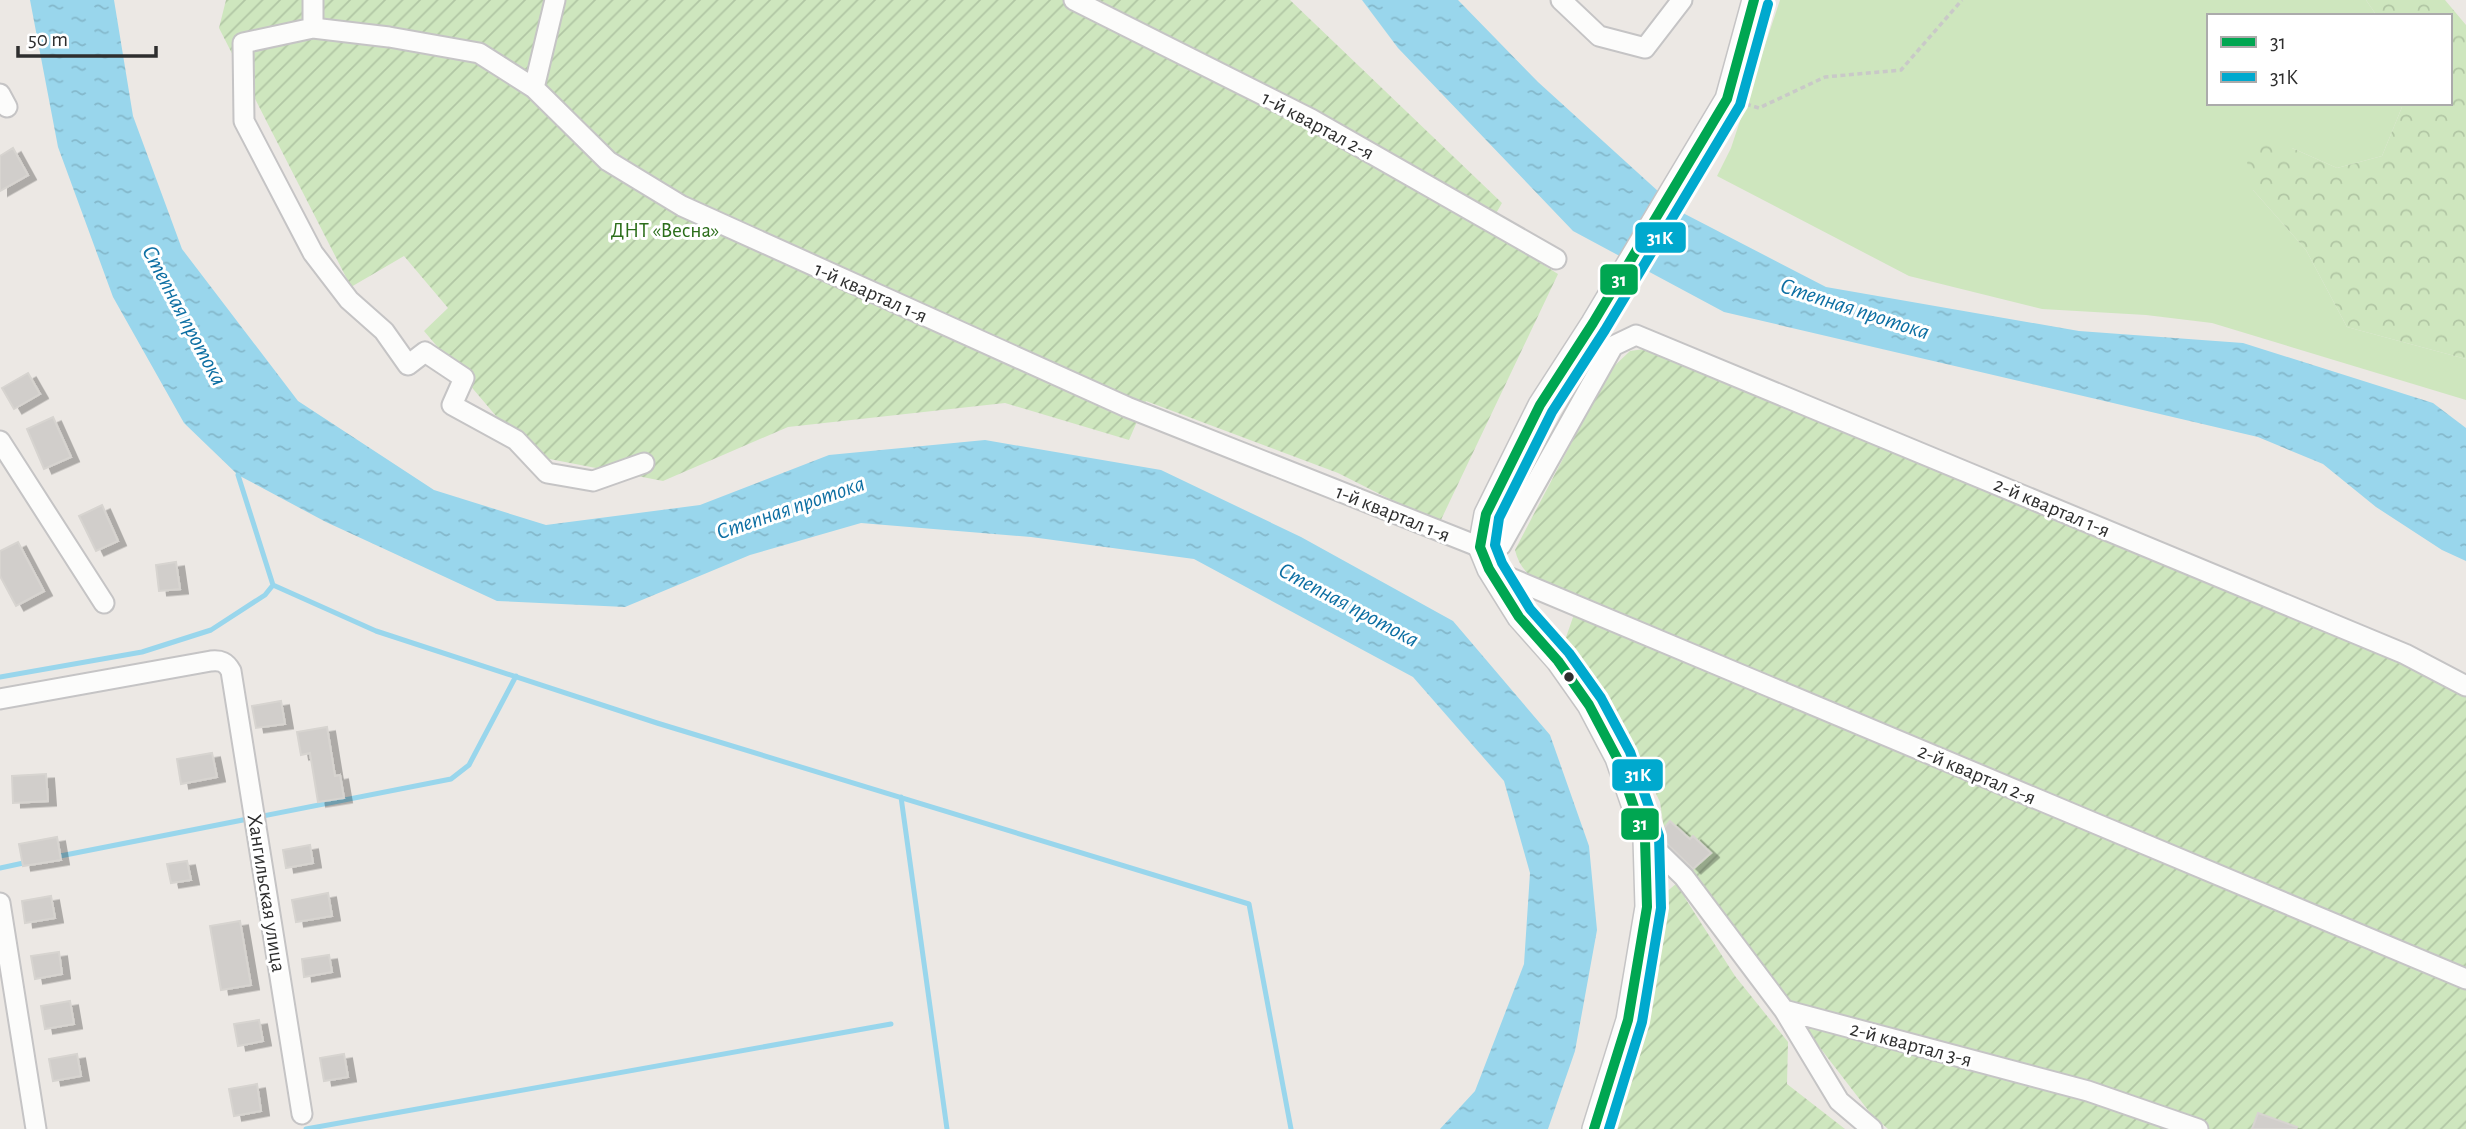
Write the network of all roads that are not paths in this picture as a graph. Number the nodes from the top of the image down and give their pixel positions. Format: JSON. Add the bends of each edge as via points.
{"nodes":[{"id":1,"x":313,"y":0,"type":"edge"},
{"id":2,"x":555,"y":0,"type":"edge"},
{"id":3,"x":1074,"y":0,"type":"edge"},
{"id":4,"x":1561,"y":0,"type":"edge"},
{"id":5,"x":1682,"y":0,"type":"edge"},
{"id":6,"x":1754,"y":0,"type":"edge"},
{"id":7,"x":313,"y":28,"type":"junction"},
{"id":8,"x":534,"y":88,"type":"junction"},
{"id":9,"x":1556,"y":258,"type":"dead end"},
{"id":10,"x":0,"y":441,"type":"edge"},
{"id":11,"x":644,"y":463,"type":"dead end"},
{"id":12,"x":1480,"y":547,"type":"junction"},
{"id":13,"x":1489,"y":569,"type":"junction"},
{"id":14,"x":104,"y":603,"type":"dead end"},
{"id":15,"x":2466,"y":685,"type":"edge"},
{"id":16,"x":0,"y":699,"type":"edge"},
{"id":17,"x":1644,"y":839,"type":"junction"},
{"id":18,"x":0,"y":903,"type":"edge"},
{"id":19,"x":2466,"y":979,"type":"edge"},
{"id":20,"x":1784,"y":1010,"type":"junction"},
{"id":21,"x":302,"y":1114,"type":"dead end"},
{"id":22,"x":36,"y":1129,"type":"edge"},
{"id":23,"x":1594,"y":1129,"type":"edge"},
{"id":24,"x":1872,"y":1129,"type":"edge"},
{"id":25,"x":2198,"y":1129,"type":"edge"}],
"edges":[{"from":1,"to":7,"type":"street"},
{"from":2,"to":8,"type":"street"},
{"from":3,"to":9,"type":"street","name":"1-й квартал 2-я","via":[[1311,119]]},
{"from":4,"to":5,"type":"street","via":[[1599,36],[1644,48]]},
{"from":6,"to":12,"type":"street","via":[[1727,99],[1540,405],[1486,514]]},
{"from":7,"to":8,"type":"street","name":"1-й квартал 1-я","via":[[479,53]]},
{"from":7,"to":11,"type":"street","name":"1-й квартал 1-я","via":[[243,43],[244,121],[313,253],[349,300],[384,331],[408,365],[425,352],[464,378],[453,405],[516,440],[547,473],[593,481]]},
{"from":8,"to":12,"type":"street","name":"1-й квартал 1-я","via":[[608,161],[682,206],[1127,407]]},
{"from":10,"to":14,"type":"street"},
{"from":12,"to":13,"type":"street"},
{"from":12,"to":15,"type":"street","name":"2-й квартал 1-я","via":[[1502,545],[1614,346],[1636,335],[2392,648]]},
{"from":13,"to":17,"type":"street","via":[[1519,617],[1589,705],[1617,758]]},
{"from":13,"to":19,"type":"street","name":"2-й квартал 2-я"},
{"from":16,"to":21,"type":"street","name":"Хангильская улица","via":[[211,661],[228,665]]},
{"from":17,"to":20,"type":"street","via":[[1684,877]]},
{"from":17,"to":23,"type":"street","via":[[1647,907],[1628,1020]]},
{"from":18,"to":22,"type":"street"},
{"from":20,"to":24,"type":"street","via":[[1839,1101]]},
{"from":20,"to":25,"type":"street","name":"2-й квартал 3-я","via":[[2088,1091]]}]}
